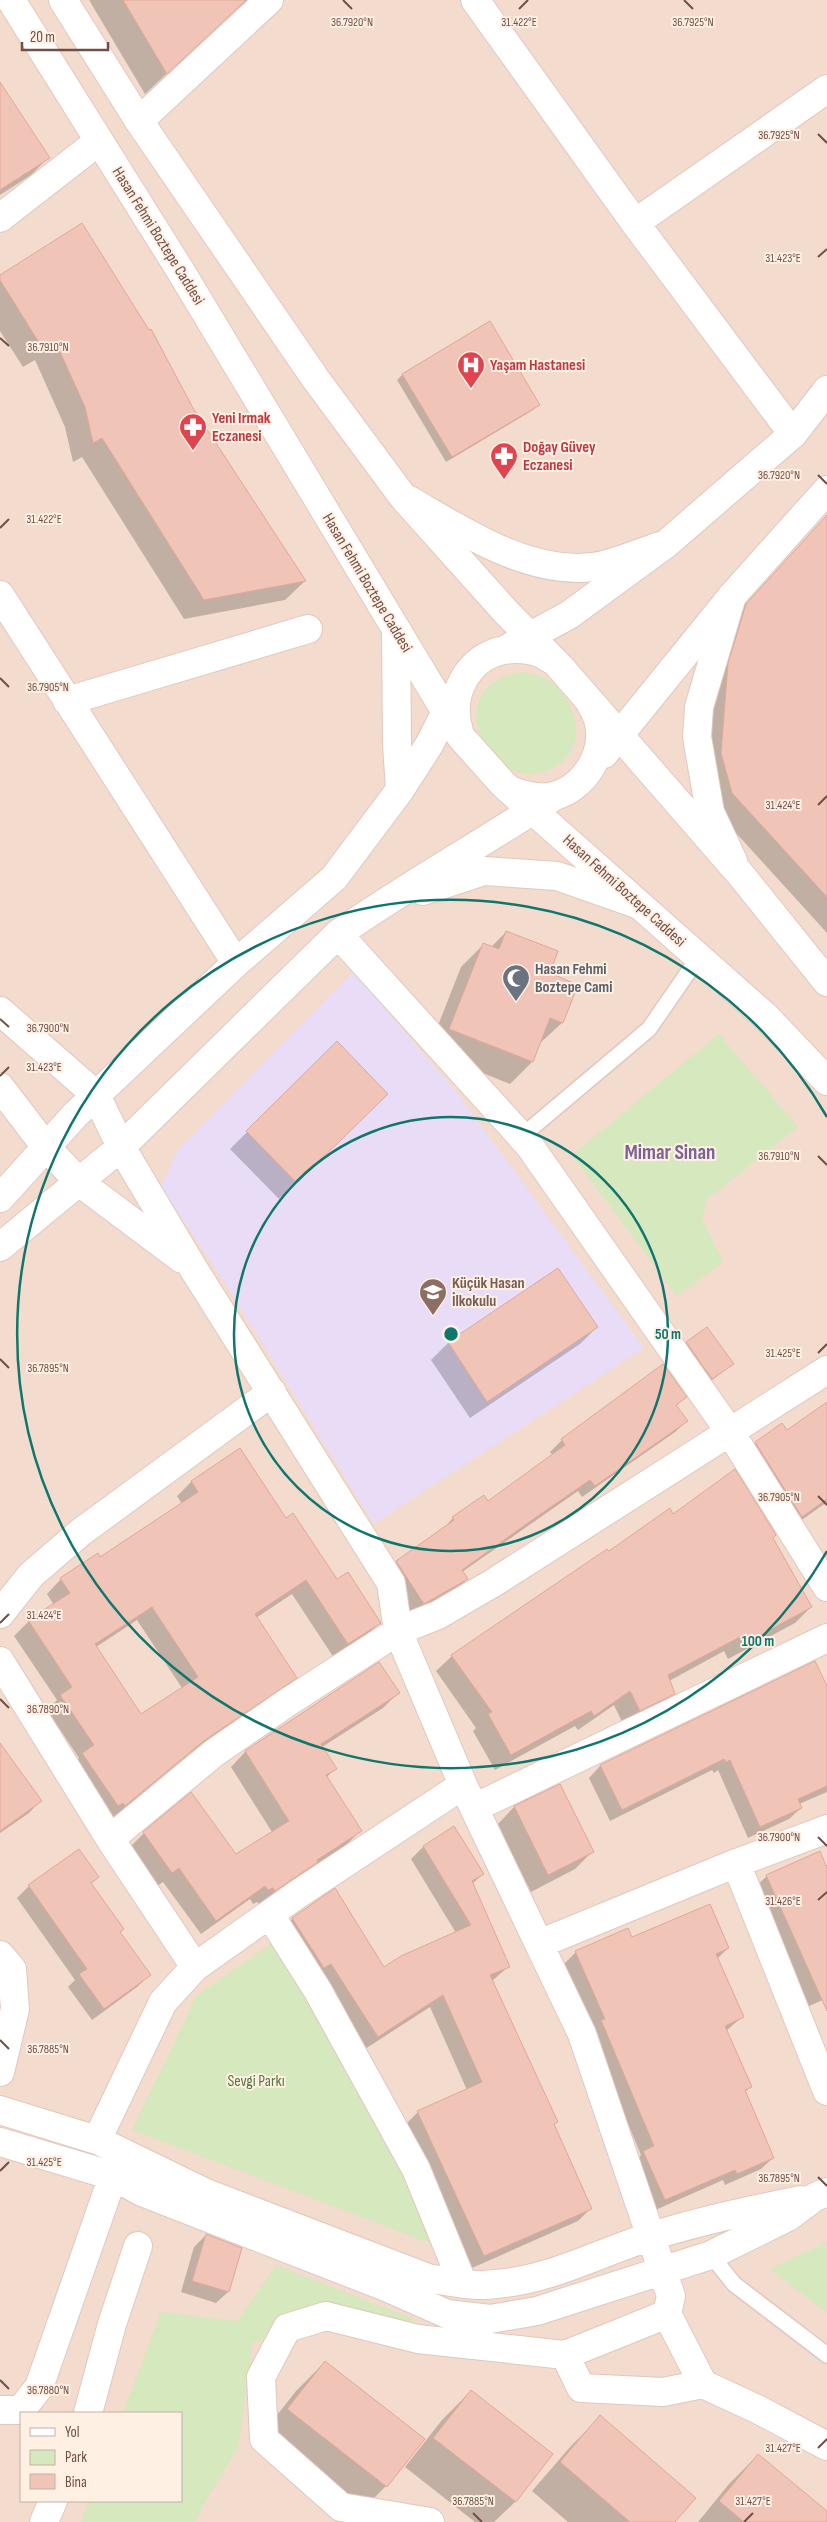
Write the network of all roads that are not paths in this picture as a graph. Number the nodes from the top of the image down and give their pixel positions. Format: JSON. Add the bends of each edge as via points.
{"nodes":[{"id":1,"x":11,"y":0,"type":"edge"},
{"id":2,"x":63,"y":0,"type":"edge"},
{"id":3,"x":269,"y":0,"type":"edge"},
{"id":4,"x":475,"y":0,"type":"edge"},
{"id":5,"x":827,"y":89,"type":"edge"},
{"id":6,"x":139,"y":122,"type":"junction"},
{"id":7,"x":99,"y":141,"type":"junction"},
{"id":8,"x":0,"y":218,"type":"edge"},
{"id":9,"x":635,"y":223,"type":"junction"},
{"id":10,"x":827,"y":390,"type":"edge"},
{"id":11,"x":793,"y":434,"type":"junction"},
{"id":12,"x":827,"y":490,"type":"edge"},
{"id":13,"x":404,"y":497,"type":"junction"},
{"id":14,"x":666,"y":544,"type":"junction"},
{"id":15,"x":0,"y":595,"type":"edge"},
{"id":16,"x":732,"y":596,"type":"junction"},
{"id":17,"x":308,"y":629,"type":"dead end"},
{"id":18,"x":396,"y":632,"type":"junction"},
{"id":19,"x":519,"y":642,"type":"junction"},
{"id":20,"x":461,"y":681,"type":"junction"},
{"id":21,"x":583,"y":693,"type":"junction"},
{"id":22,"x":67,"y":701,"type":"junction"},
{"id":23,"x":446,"y":712,"type":"junction"},
{"id":24,"x":620,"y":736,"type":"junction"},
{"id":25,"x":461,"y":737,"type":"junction"},
{"id":26,"x":589,"y":772,"type":"junction"},
{"id":27,"x":400,"y":790,"type":"junction"},
{"id":28,"x":544,"y":803,"type":"junction"},
{"id":29,"x":741,"y":875,"type":"junction"},
{"id":30,"x":637,"y":904,"type":"junction"},
{"id":31,"x":379,"y":906,"type":"junction"},
{"id":32,"x":338,"y":934,"type":"junction"},
{"id":33,"x":698,"y":958,"type":"junction"},
{"id":34,"x":236,"y":964,"type":"junction"},
{"id":35,"x":827,"y":982,"type":"edge"},
{"id":36,"x":0,"y":1011,"type":"edge"},
{"id":37,"x":827,"y":1081,"type":"edge"},
{"id":38,"x":0,"y":1087,"type":"edge"},
{"id":39,"x":96,"y":1095,"type":"junction"},
{"id":40,"x":522,"y":1136,"type":"junction"},
{"id":41,"x":46,"y":1147,"type":"junction"},
{"id":42,"x":121,"y":1147,"type":"junction"},
{"id":43,"x":79,"y":1182,"type":"junction"},
{"id":44,"x":0,"y":1198,"type":"edge"},
{"id":45,"x":0,"y":1247,"type":"edge"},
{"id":46,"x":193,"y":1268,"type":"junction"},
{"id":47,"x":827,"y":1370,"type":"edge"},
{"id":48,"x":272,"y":1392,"type":"junction"},
{"id":49,"x":730,"y":1432,"type":"junction"},
{"id":50,"x":827,"y":1587,"type":"edge"},
{"id":51,"x":0,"y":1614,"type":"edge"},
{"id":52,"x":398,"y":1631,"type":"junction"},
{"id":53,"x":827,"y":1638,"type":"edge"},
{"id":54,"x":0,"y":1661,"type":"edge"},
{"id":55,"x":468,"y":1797,"type":"junction"},
{"id":56,"x":827,"y":1829,"type":"edge"},
{"id":57,"x":110,"y":1839,"type":"junction"},
{"id":58,"x":736,"y":1863,"type":"junction"},
{"id":59,"x":270,"y":1915,"type":"junction"},
{"id":60,"x":539,"y":1944,"type":"junction"},
{"id":61,"x":0,"y":1955,"type":"edge"},
{"id":62,"x":196,"y":1967,"type":"junction"},
{"id":63,"x":0,"y":2072,"type":"edge"},
{"id":64,"x":827,"y":2091,"type":"edge"},
{"id":65,"x":0,"y":2110,"type":"edge"},
{"id":66,"x":97,"y":2140,"type":"junction"},
{"id":67,"x":0,"y":2142,"type":"edge"},
{"id":68,"x":113,"y":2176,"type":"junction"},
{"id":69,"x":821,"y":2195,"type":"edge"},
{"id":70,"x":650,"y":2237,"type":"junction"},
{"id":71,"x":138,"y":2246,"type":"dead end"},
{"id":72,"x":711,"y":2255,"type":"junction"},
{"id":73,"x":662,"y":2270,"type":"junction"},
{"id":74,"x":463,"y":2284,"type":"junction"},
{"id":75,"x":666,"y":2314,"type":"junction"},
{"id":76,"x":565,"y":2355,"type":"junction"},
{"id":77,"x":827,"y":2355,"type":"edge"},
{"id":78,"x":703,"y":2384,"type":"junction"},
{"id":79,"x":0,"y":2410,"type":"edge"},
{"id":80,"x":88,"y":2412,"type":"edge"},
{"id":81,"x":827,"y":2446,"type":"edge"},
{"id":82,"x":53,"y":2502,"type":"edge"},
{"id":83,"x":44,"y":2522,"type":"edge"},
{"id":84,"x":430,"y":2522,"type":"edge"}],
"edges":[{"from":1,"to":7,"type":"street","name":"Hasan Fehmi Boztepe Caddesi"},
{"from":2,"to":6,"type":"street"},
{"from":3,"to":6,"type":"street"},
{"from":4,"to":9,"type":"street"},
{"from":5,"to":9,"type":"street"},
{"from":6,"to":13,"type":"street","via":[[315,378]]},
{"from":7,"to":8,"type":"street"},
{"from":7,"to":18,"type":"street","name":"Hasan Fehmi Boztepe Caddesi","via":[[185,278]]},
{"from":9,"to":11,"type":"street"},
{"from":10,"to":11,"type":"street"},
{"from":11,"to":14,"type":"street"},
{"from":12,"to":16,"type":"street"},
{"from":13,"to":14,"type":"street","via":[[494,548],[563,568],[595,566]]},
{"from":13,"to":19,"type":"street"},
{"from":14,"to":19,"type":"street","via":[[568,615]]},
{"from":15,"to":22,"type":"street"},
{"from":16,"to":24,"type":"street"},
{"from":16,"to":29,"type":"street","via":[[699,707],[697,738],[710,812]]},
{"from":17,"to":22,"type":"street"},
{"from":18,"to":23,"type":"street","name":"Hasan Fehmi Boztepe Caddesi"},
{"from":18,"to":27,"type":"street"},
{"from":19,"to":20,"type":"street","via":[[488,654]]},
{"from":19,"to":21,"type":"street","via":[[560,667]]},
{"from":20,"to":23,"type":"street"},
{"from":20,"to":25,"type":"street","via":[[455,699],[455,718]]},
{"from":21,"to":24,"type":"street"},
{"from":21,"to":26,"type":"street","via":[[595,711],[600,731],[598,752]]},
{"from":22,"to":34,"type":"street"},
{"from":23,"to":25,"type":"street","name":"Hasan Fehmi Boztepe Caddesi"},
{"from":23,"to":27,"type":"street"},
{"from":24,"to":26,"type":"street"},
{"from":24,"to":29,"type":"street"},
{"from":25,"to":28,"type":"street","name":"Hasan Fehmi Boztepe Caddesi","via":[[512,792]]},
{"from":26,"to":28,"type":"street","via":[[574,787]]},
{"from":27,"to":34,"type":"street","via":[[334,878]]},
{"from":28,"to":30,"type":"street","name":"Hasan Fehmi Boztepe Caddesi"},
{"from":28,"to":31,"type":"street"},
{"from":29,"to":35,"type":"street"},
{"from":30,"to":31,"type":"street","via":[[557,876],[484,871]]},
{"from":30,"to":33,"type":"street","name":"Hasan Fehmi Boztepe Caddesi"},
{"from":31,"to":32,"type":"street"},
{"from":32,"to":40,"type":"street"},
{"from":32,"to":42,"type":"street"},
{"from":33,"to":37,"type":"street","name":"Hasan Fehmi Boztepe Caddesi","via":[[765,1016]]},
{"from":33,"to":40,"type":"lane","via":[[649,1029]]},
{"from":34,"to":39,"type":"street"},
{"from":36,"to":39,"type":"street"},
{"from":38,"to":41,"type":"street"},
{"from":39,"to":41,"type":"street"},
{"from":39,"to":42,"type":"street"},
{"from":40,"to":49,"type":"street"},
{"from":41,"to":43,"type":"street"},
{"from":41,"to":44,"type":"street"},
{"from":42,"to":43,"type":"street"},
{"from":42,"to":46,"type":"street"},
{"from":43,"to":45,"type":"street"},
{"from":43,"to":46,"type":"street"},
{"from":46,"to":48,"type":"street"},
{"from":47,"to":49,"type":"street"},
{"from":48,"to":51,"type":"street","via":[[81,1532],[31,1575]]},
{"from":48,"to":52,"type":"street","via":[[391,1583]]},
{"from":49,"to":50,"type":"street"},
{"from":49,"to":52,"type":"street","via":[[493,1583],[438,1615]]},
{"from":52,"to":55,"type":"street"},
{"from":52,"to":57,"type":"street","via":[[214,1753]]},
{"from":53,"to":55,"type":"street"},
{"from":54,"to":57,"type":"street"},
{"from":55,"to":59,"type":"street","via":[[298,1894]]},
{"from":55,"to":60,"type":"street"},
{"from":56,"to":58,"type":"street"},
{"from":57,"to":62,"type":"street"},
{"from":58,"to":60,"type":"street"},
{"from":58,"to":64,"type":"street"},
{"from":59,"to":62,"type":"street"},
{"from":59,"to":74,"type":"street","via":[[318,1991],[416,2169]]},
{"from":60,"to":70,"type":"street","via":[[582,2034]]},
{"from":61,"to":63,"type":"street","via":[[12,1968],[15,2009]]},
{"from":62,"to":66,"type":"street","via":[[163,2002]]},
{"from":65,"to":66,"type":"street"},
{"from":66,"to":74,"type":"street","via":[[206,2193],[428,2278]]},
{"from":67,"to":68,"type":"street"},
{"from":68,"to":73,"type":"street","via":[[142,2192],[447,2314],[490,2319],[537,2311]]},
{"from":68,"to":79,"type":"street","via":[[39,2387],[22,2410]]},
{"from":69,"to":70,"type":"street","via":[[741,2212]]},
{"from":69,"to":72,"type":"street","via":[[788,2217]]},
{"from":70,"to":73,"type":"street"},
{"from":70,"to":74,"type":"street","via":[[536,2277],[496,2284]]},
{"from":71,"to":80,"type":"street","via":[[112,2324]]},
{"from":72,"to":73,"type":"street"},
{"from":72,"to":77,"type":"lane","via":[[734,2284]]},
{"from":73,"to":75,"type":"street","via":[[671,2296]]},
{"from":75,"to":76,"type":"street"},
{"from":75,"to":78,"type":"street"},
{"from":76,"to":78,"type":"street","via":[[581,2388],[663,2392]]},
{"from":76,"to":84,"type":"street","via":[[418,2339],[326,2316],[287,2328],[261,2377],[264,2439],[341,2506]]},
{"from":78,"to":81,"type":"street"},
{"from":82,"to":83,"type":"street"}]}
